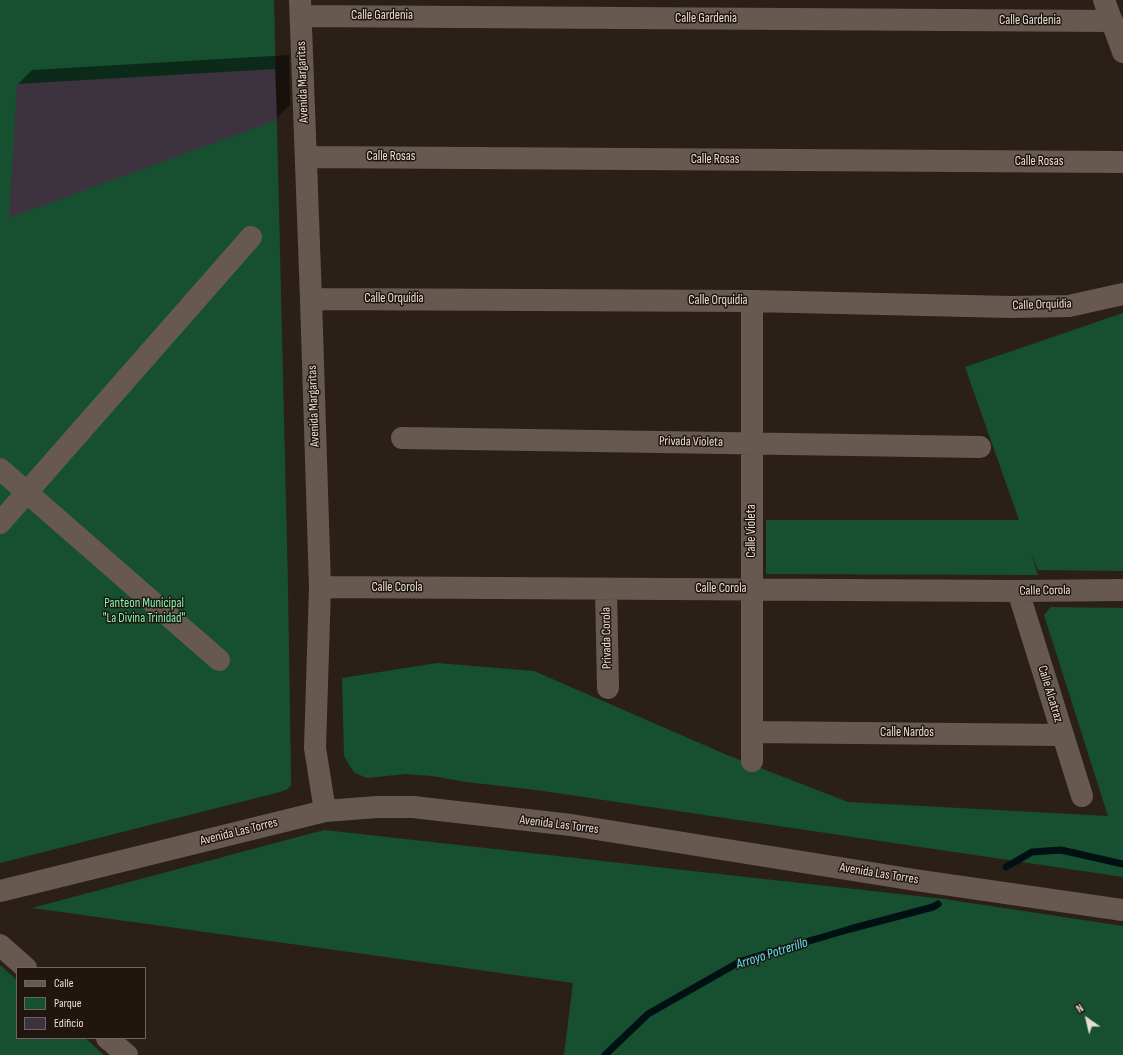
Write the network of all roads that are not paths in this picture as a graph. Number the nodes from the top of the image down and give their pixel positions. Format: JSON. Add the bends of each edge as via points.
{"nodes":[{"id":1,"x":1104,"y":0,"type":"edge"},
{"id":2,"x":301,"y":8,"type":"edge"},
{"id":3,"x":1112,"y":21,"type":"junction"},
{"id":4,"x":1123,"y":52,"type":"edge"},
{"id":5,"x":306,"y":157,"type":"junction"},
{"id":6,"x":1123,"y":162,"type":"edge"},
{"id":7,"x":251,"y":237,"type":"dead end"},
{"id":8,"x":1123,"y":294,"type":"edge"},
{"id":9,"x":311,"y":299,"type":"junction"},
{"id":10,"x":752,"y":301,"type":"junction"},
{"id":11,"x":402,"y":438,"type":"dead end"},
{"id":12,"x":752,"y":443,"type":"junction"},
{"id":13,"x":980,"y":447,"type":"dead end"},
{"id":14,"x":0,"y":469,"type":"edge"},
{"id":15,"x":27,"y":492,"type":"junction"},
{"id":16,"x":0,"y":523,"type":"edge"},
{"id":17,"x":320,"y":587,"type":"junction"},
{"id":18,"x":606,"y":589,"type":"junction"},
{"id":19,"x":752,"y":590,"type":"junction"},
{"id":20,"x":1123,"y":590,"type":"edge"},
{"id":21,"x":1018,"y":591,"type":"junction"},
{"id":22,"x":219,"y":660,"type":"dead end"},
{"id":23,"x":608,"y":688,"type":"dead end"},
{"id":24,"x":752,"y":732,"type":"junction"},
{"id":25,"x":1063,"y":735,"type":"junction"},
{"id":26,"x":752,"y":761,"type":"dead end"},
{"id":27,"x":1082,"y":796,"type":"dead end"},
{"id":28,"x":325,"y":811,"type":"junction"},
{"id":29,"x":0,"y":891,"type":"edge"},
{"id":30,"x":1123,"y":910,"type":"edge"},
{"id":31,"x":0,"y":945,"type":"edge"},
{"id":32,"x":25,"y":967,"type":"edge"},
{"id":33,"x":108,"y":1039,"type":"edge"},
{"id":34,"x":127,"y":1055,"type":"edge"}],
"edges":[{"from":1,"to":3,"type":"street"},
{"from":2,"to":3,"type":"street","name":"Calle Gardenia"},
{"from":2,"to":5,"type":"street","name":"Avenida Margaritas"},
{"from":3,"to":4,"type":"street"},
{"from":5,"to":6,"type":"street","name":"Calle Rosas"},
{"from":5,"to":9,"type":"street","name":"Avenida Margaritas"},
{"from":7,"to":15,"type":"street"},
{"from":8,"to":10,"type":"street","name":"Calle Orquídia","via":[[1069,306]]},
{"from":9,"to":10,"type":"street","name":"Calle Orquídia"},
{"from":9,"to":17,"type":"street","name":"Avenida Margaritas"},
{"from":10,"to":12,"type":"street","name":"Calle Violeta"},
{"from":11,"to":12,"type":"street","name":"Privada Violeta"},
{"from":12,"to":13,"type":"street","name":"Privada Violeta"},
{"from":12,"to":19,"type":"street","name":"Calle Violeta"},
{"from":14,"to":15,"type":"street"},
{"from":15,"to":16,"type":"street"},
{"from":15,"to":22,"type":"street"},
{"from":17,"to":18,"type":"street","name":"Calle Corola"},
{"from":17,"to":28,"type":"street","name":"Avenida Margaritas","via":[[315,748]]},
{"from":18,"to":19,"type":"street","name":"Calle Corola"},
{"from":18,"to":23,"type":"street","name":"Privada Corola"},
{"from":19,"to":21,"type":"street","name":"Calle Corola"},
{"from":19,"to":24,"type":"street","name":"Calle Violeta"},
{"from":20,"to":21,"type":"street","name":"Calle Corola"},
{"from":21,"to":25,"type":"street","name":"Calle Alcatraz"},
{"from":24,"to":25,"type":"street","name":"Calle Nardos"},
{"from":24,"to":26,"type":"street","name":"Calle Violeta"},
{"from":25,"to":27,"type":"street","name":"Calle Alcatraz"},
{"from":28,"to":29,"type":"street","name":"Avenida Las Torres"},
{"from":28,"to":30,"type":"street","name":"Avenida Las Torres","via":[[378,807],[413,808],[570,825]]},
{"from":31,"to":32,"type":"street"},
{"from":33,"to":34,"type":"street"}]}
